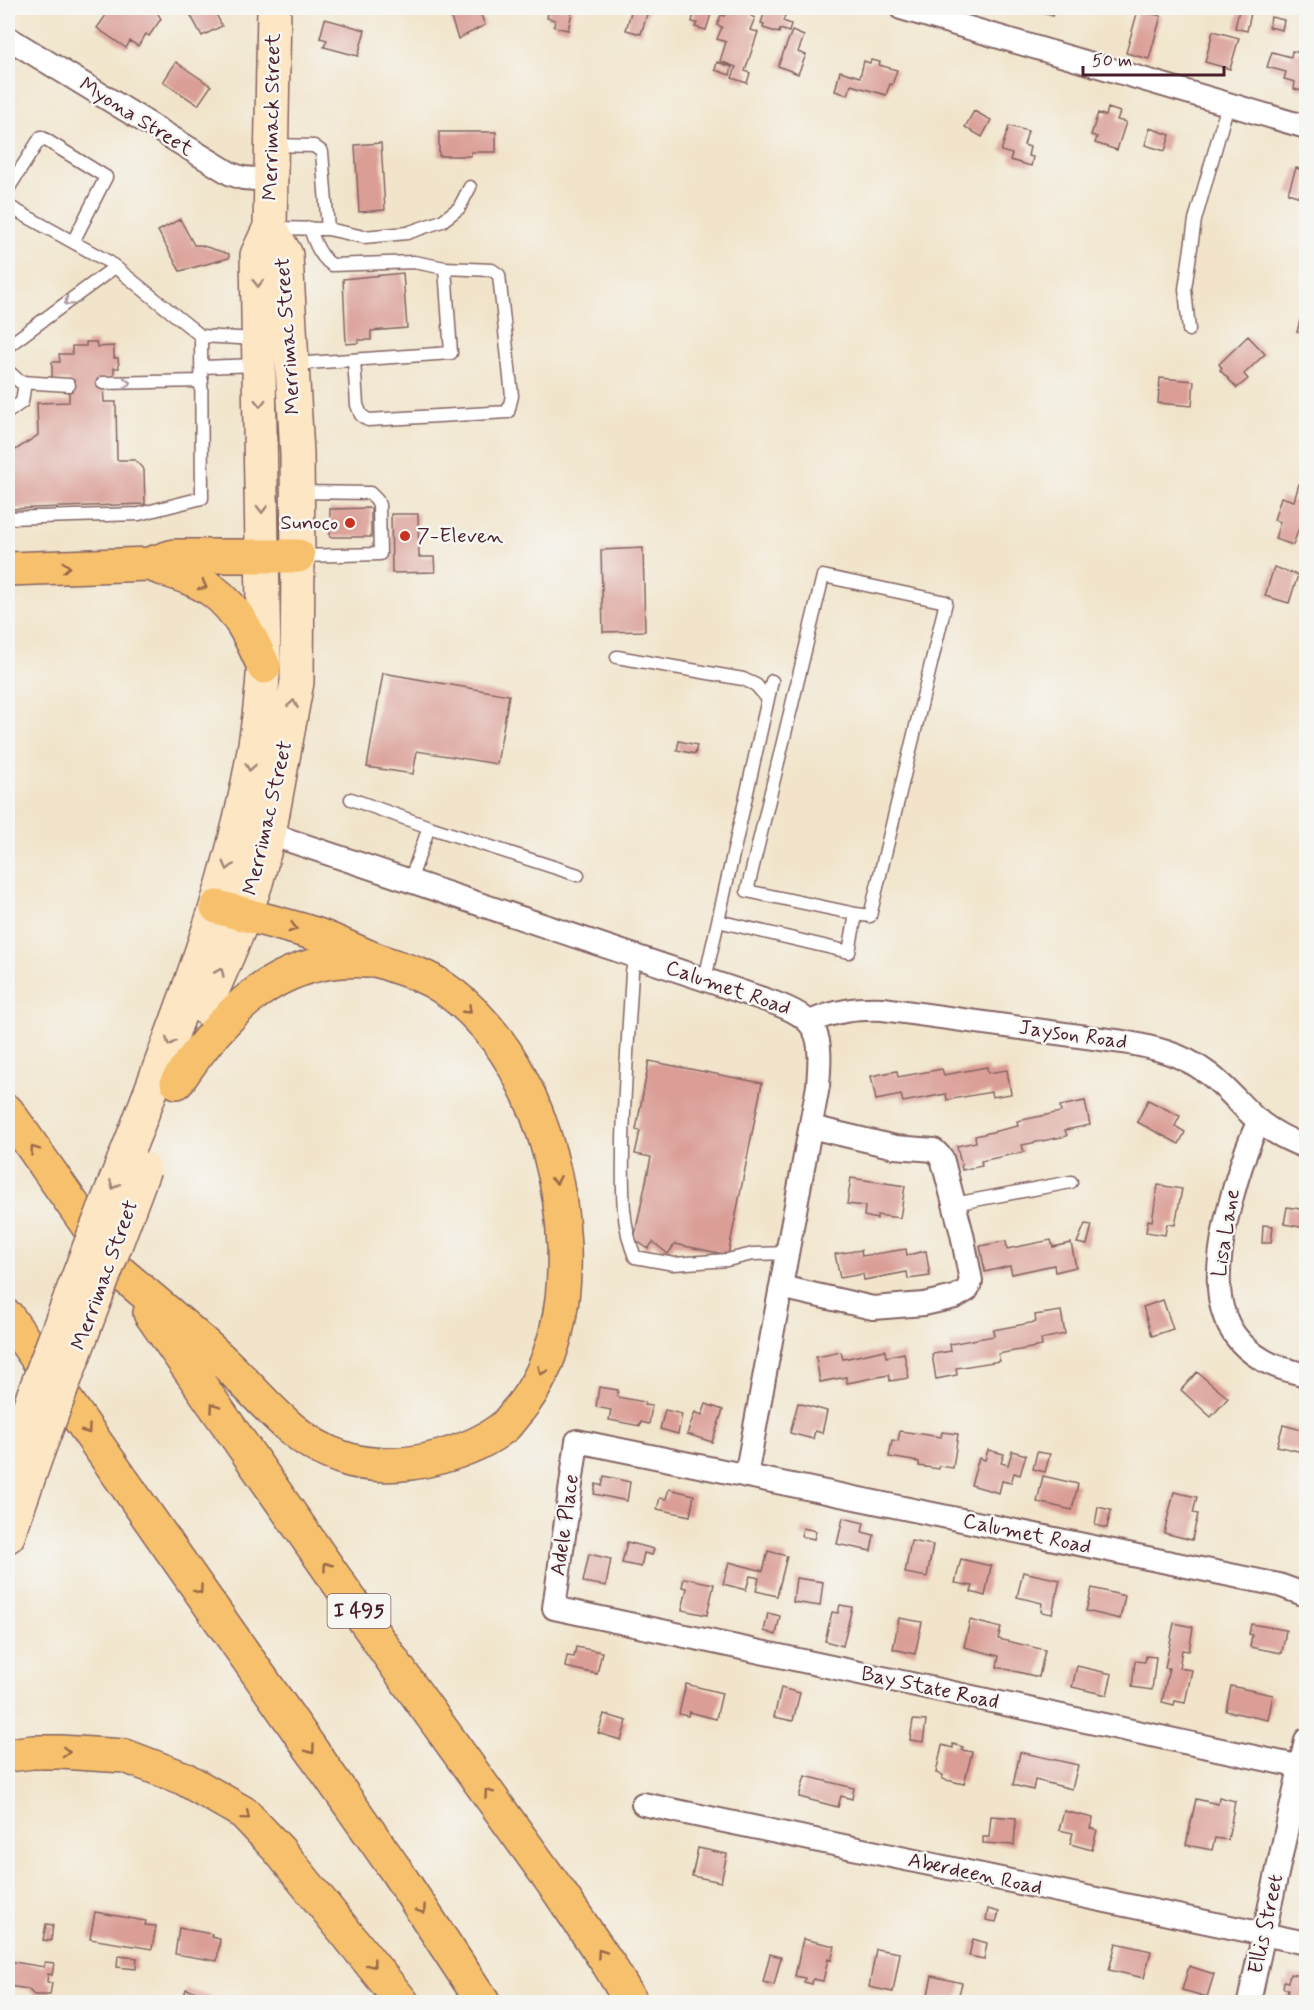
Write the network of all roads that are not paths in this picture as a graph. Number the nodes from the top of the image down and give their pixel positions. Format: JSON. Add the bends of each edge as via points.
{"nodes":[{"id":1,"x":274,"y":8,"type":"edge"},
{"id":2,"x":901,"y":8,"type":"edge"},
{"id":3,"x":8,"y":38,"type":"edge"},
{"id":4,"x":1228,"y":104,"type":"junction"},
{"id":5,"x":1306,"y":128,"type":"edge"},
{"id":6,"x":270,"y":145,"type":"junction"},
{"id":7,"x":270,"y":180,"type":"junction"},
{"id":8,"x":470,"y":187,"type":"dead end"},
{"id":9,"x":8,"y":189,"type":"edge"},
{"id":10,"x":8,"y":206,"type":"edge"},
{"id":11,"x":270,"y":228,"type":"junction"},
{"id":12,"x":310,"y":228,"type":"junction"},
{"id":13,"x":328,"y":229,"type":"junction"},
{"id":14,"x":73,"y":242,"type":"junction"},
{"id":15,"x":115,"y":267,"type":"junction"},
{"id":16,"x":445,"y":268,"type":"junction"},
{"id":17,"x":1189,"y":330,"type":"dead end"},
{"id":18,"x":201,"y":336,"type":"junction"},
{"id":19,"x":8,"y":346,"type":"edge"},
{"id":20,"x":275,"y":352,"type":"junction"},
{"id":21,"x":354,"y":360,"type":"junction"},
{"id":22,"x":202,"y":367,"type":"junction"},
{"id":23,"x":8,"y":371,"type":"edge"},
{"id":24,"x":202,"y":381,"type":"junction"},
{"id":25,"x":25,"y":382,"type":"junction"},
{"id":26,"x":103,"y":383,"type":"dead end"},
{"id":27,"x":69,"y":385,"type":"dead end"},
{"id":28,"x":8,"y":412,"type":"edge"},
{"id":29,"x":297,"y":492,"type":"junction"},
{"id":30,"x":8,"y":518,"type":"edge"},
{"id":31,"x":263,"y":556,"type":"junction"},
{"id":32,"x":298,"y":556,"type":"junction"},
{"id":33,"x":149,"y":564,"type":"junction"},
{"id":34,"x":8,"y":569,"type":"edge"},
{"id":35,"x":616,"y":657,"type":"dead end"},
{"id":36,"x":264,"y":668,"type":"junction"},
{"id":37,"x":772,"y":681,"type":"dead end"},
{"id":38,"x":768,"y":699,"type":"junction"},
{"id":39,"x":351,"y":799,"type":"dead end"},
{"id":40,"x":238,"y":824,"type":"junction"},
{"id":41,"x":429,"y":827,"type":"junction"},
{"id":42,"x":269,"y":834,"type":"junction"},
{"id":43,"x":578,"y":875,"type":"dead end"},
{"id":44,"x":410,"y":881,"type":"junction"},
{"id":45,"x":231,"y":911,"type":"junction"},
{"id":46,"x":856,"y":914,"type":"junction"},
{"id":47,"x":718,"y":921,"type":"junction"},
{"id":48,"x":636,"y":956,"type":"junction"},
{"id":49,"x":383,"y":962,"type":"junction"},
{"id":50,"x":705,"y":979,"type":"junction"},
{"id":51,"x":810,"y":1022,"type":"junction"},
{"id":52,"x":177,"y":1082,"type":"junction"},
{"id":53,"x":8,"y":1112,"type":"edge"},
{"id":54,"x":1259,"y":1121,"type":"junction"},
{"id":55,"x":811,"y":1128,"type":"junction"},
{"id":56,"x":145,"y":1137,"type":"junction"},
{"id":57,"x":1306,"y":1147,"type":"edge"},
{"id":58,"x":1071,"y":1182,"type":"dead end"},
{"id":59,"x":954,"y":1204,"type":"junction"},
{"id":60,"x":788,"y":1254,"type":"junction"},
{"id":61,"x":121,"y":1273,"type":"junction"},
{"id":62,"x":781,"y":1287,"type":"junction"},
{"id":63,"x":8,"y":1317,"type":"edge"},
{"id":64,"x":1306,"y":1375,"type":"edge"},
{"id":65,"x":577,"y":1441,"type":"joint"},
{"id":66,"x":20,"y":1453,"type":"edge"},
{"id":67,"x":746,"y":1476,"type":"junction"},
{"id":68,"x":8,"y":1536,"type":"edge"},
{"id":69,"x":1306,"y":1595,"type":"edge"},
{"id":70,"x":554,"y":1608,"type":"joint"},
{"id":71,"x":1306,"y":1740,"type":"edge"},
{"id":72,"x":8,"y":1755,"type":"edge"},
{"id":73,"x":1304,"y":1767,"type":"edge"},
{"id":74,"x":643,"y":1804,"type":"dead end"},
{"id":75,"x":1264,"y":1934,"type":"junction"},
{"id":76,"x":1306,"y":1943,"type":"edge"},
{"id":77,"x":402,"y":2002,"type":"edge"},
{"id":78,"x":483,"y":2002,"type":"edge"},
{"id":79,"x":631,"y":2002,"type":"edge"},
{"id":80,"x":1249,"y":2002,"type":"edge"}],
"edges":[{"from":1,"to":6,"type":"main road","name":"Merrimack Street"},
{"from":2,"to":4,"type":"street"},
{"from":3,"to":7,"type":"street","name":"Myona Street","via":[[231,174]]},
{"from":4,"to":5,"type":"street"},
{"from":4,"to":17,"type":"lane","via":[[1195,220],[1185,289]]},
{"from":6,"to":7,"type":"main road","name":"Merrimack Street"},
{"from":6,"to":13,"type":"lane","via":[[314,146],[322,152]]},
{"from":7,"to":11,"type":"main road","name":"Merrimack Street"},
{"from":8,"to":13,"type":"lane","via":[[459,208],[425,228],[364,237]]},
{"from":9,"to":14,"type":"lane","via":[[41,138],[106,177]]},
{"from":10,"to":14,"type":"lane"},
{"from":11,"to":12,"type":"lane"},
{"from":11,"to":20,"type":"main road","name":"Merrimac Street","via":[[257,255]]},
{"from":12,"to":13,"type":"lane"},
{"from":12,"to":16,"type":"lane","via":[[315,244],[332,265],[414,262]]},
{"from":14,"to":15,"type":"lane"},
{"from":15,"to":18,"type":"lane"},
{"from":15,"to":19,"type":"lane","one_way":true},
{"from":16,"to":21,"type":"lane","via":[[451,353]]},
{"from":16,"to":21,"type":"lane","via":[[492,270],[499,275],[512,396],[508,412],[368,420],[357,405]]},
{"from":18,"to":20,"type":"lane","via":[[245,340]]},
{"from":18,"to":22,"type":"lane"},
{"from":20,"to":21,"type":"lane"},
{"from":20,"to":22,"type":"lane"},
{"from":20,"to":29,"type":"main road","name":"Merrimac Street"},
{"from":20,"to":31,"type":"main road","name":"Merrimac Street","one_way":true},
{"from":22,"to":24,"type":"lane"},
{"from":23,"to":25,"type":"lane"},
{"from":26,"to":24,"type":"lane","one_way":true},
{"from":24,"to":30,"type":"lane","via":[[202,498],[139,514]]},
{"from":25,"to":27,"type":"lane"},
{"from":25,"to":28,"type":"lane","via":[[22,402]]},
{"from":29,"to":32,"type":"main road","name":"Merrimac Street"},
{"from":29,"to":32,"type":"lane","via":[[370,493],[379,505],[380,534],[380,554]]},
{"from":31,"to":32,"type":"highway"},
{"from":31,"to":33,"type":"highway","via":[[174,556]]},
{"from":31,"to":36,"type":"main road","name":"Merrimac Street"},
{"from":42,"to":32,"type":"main road","name":"Merrimac Street","one_way":true,"via":[[297,682]]},
{"from":34,"to":33,"type":"highway","one_way":true},
{"from":33,"to":36,"type":"highway","one_way":true,"via":[[195,581],[228,604],[249,634]]},
{"from":35,"to":38,"type":"lane","via":[[743,679],[756,685]]},
{"from":36,"to":40,"type":"main road","name":"Merrimac Street","one_way":true},
{"from":37,"to":38,"type":"lane"},
{"from":38,"to":47,"type":"lane"},
{"from":39,"to":41,"type":"lane"},
{"from":40,"to":42,"type":"street","name":"Calumet Road"},
{"from":40,"to":45,"type":"main road","name":"Merrimac Street","one_way":true},
{"from":41,"to":43,"type":"lane"},
{"from":41,"to":44,"type":"lane"},
{"from":42,"to":44,"type":"street","name":"Calumet Road"},
{"from":42,"to":45,"type":"main road","name":"Merrimac Street","via":[[256,883]]},
{"from":44,"to":48,"type":"street","name":"Calumet Road"},
{"from":45,"to":49,"type":"highway","one_way":true,"via":[[318,935]]},
{"from":52,"to":45,"type":"main road","name":"Merrimac Street","one_way":true,"via":[[211,991]]},
{"from":45,"to":56,"type":"main road","name":"Merrimac Street","one_way":true,"via":[[196,972]]},
{"from":46,"to":46,"type":"lane","via":[[747,891],[823,576],[946,602],[870,916]]},
{"from":46,"to":47,"type":"lane","via":[[849,952]]},
{"from":47,"to":50,"type":"lane"},
{"from":48,"to":50,"type":"street","name":"Calumet Road"},
{"from":48,"to":60,"type":"lane","via":[[630,1006],[622,1203],[627,1239],[635,1257],[674,1264],[753,1254]]},
{"from":49,"to":52,"type":"highway","via":[[332,961],[282,976],[253,994],[228,1018]]},
{"from":49,"to":61,"type":"highway","one_way":true,"via":[[442,986],[495,1038],[520,1076],[541,1122],[554,1164],[565,1255],[558,1325],[544,1369],[530,1395],[505,1426],[459,1452],[428,1460],[371,1465],[339,1457],[295,1432],[225,1363]]},
{"from":50,"to":51,"type":"street","name":"Calumet Road","via":[[787,1007]]},
{"from":51,"to":54,"type":"street","name":"Jayson Road","via":[[845,1010],[876,1009],[1144,1046],[1199,1066]]},
{"from":51,"to":55,"type":"street","name":"Calumet Road","via":[[818,1036],[820,1053]]},
{"from":52,"to":56,"type":"main road","name":"Merrimac Street"},
{"from":61,"to":53,"type":"highway","number":"I 495","one_way":true},
{"from":54,"to":57,"type":"street","name":"Jayson Road"},
{"from":54,"to":64,"type":"street","name":"Lisa Lane","via":[[1238,1170],[1230,1204],[1218,1268],[1220,1299],[1229,1325],[1253,1353],[1276,1366]]},
{"from":55,"to":59,"type":"street","via":[[895,1148],[934,1150],[942,1158]]},
{"from":55,"to":60,"type":"street","name":"Calumet Road"},
{"from":56,"to":66,"type":"main road","name":"Merrimac Street","bridge":true,"via":[[81,1267]]},
{"from":58,"to":59,"type":"lane"},
{"from":59,"to":62,"type":"street","via":[[971,1281],[967,1290],[955,1297],[873,1308]]},
{"from":60,"to":62,"type":"street","name":"Calumet Road"},
{"from":79,"to":61,"type":"highway","number":"I 495","one_way":true,"via":[[560,1893]]},
{"from":62,"to":67,"type":"street","name":"Calumet Road"},
{"from":63,"to":78,"type":"highway","one_way":true,"via":[[395,1869]]},
{"from":65,"to":67,"type":"street","name":"Calumet Road"},
{"from":65,"to":70,"type":"street","name":"Adele Place"},
{"from":66,"to":68,"type":"main road","name":"Merrimac Street"},
{"from":67,"to":69,"type":"street","name":"Calumet Road","via":[[1279,1585]]},
{"from":70,"to":73,"type":"street","name":"Bay State Road"},
{"from":71,"to":73,"type":"street","name":"Ellis Street"},
{"from":72,"to":77,"type":"highway","one_way":true,"via":[[60,1752],[125,1756],[183,1778],[244,1813],[279,1850]]},
{"from":73,"to":75,"type":"street","name":"Ellis Street"},
{"from":74,"to":75,"type":"street","name":"Aberdeen Road"},
{"from":75,"to":76,"type":"street","name":"Aberdeen Road"},
{"from":75,"to":80,"type":"street","name":"Ellis Street"}]}
